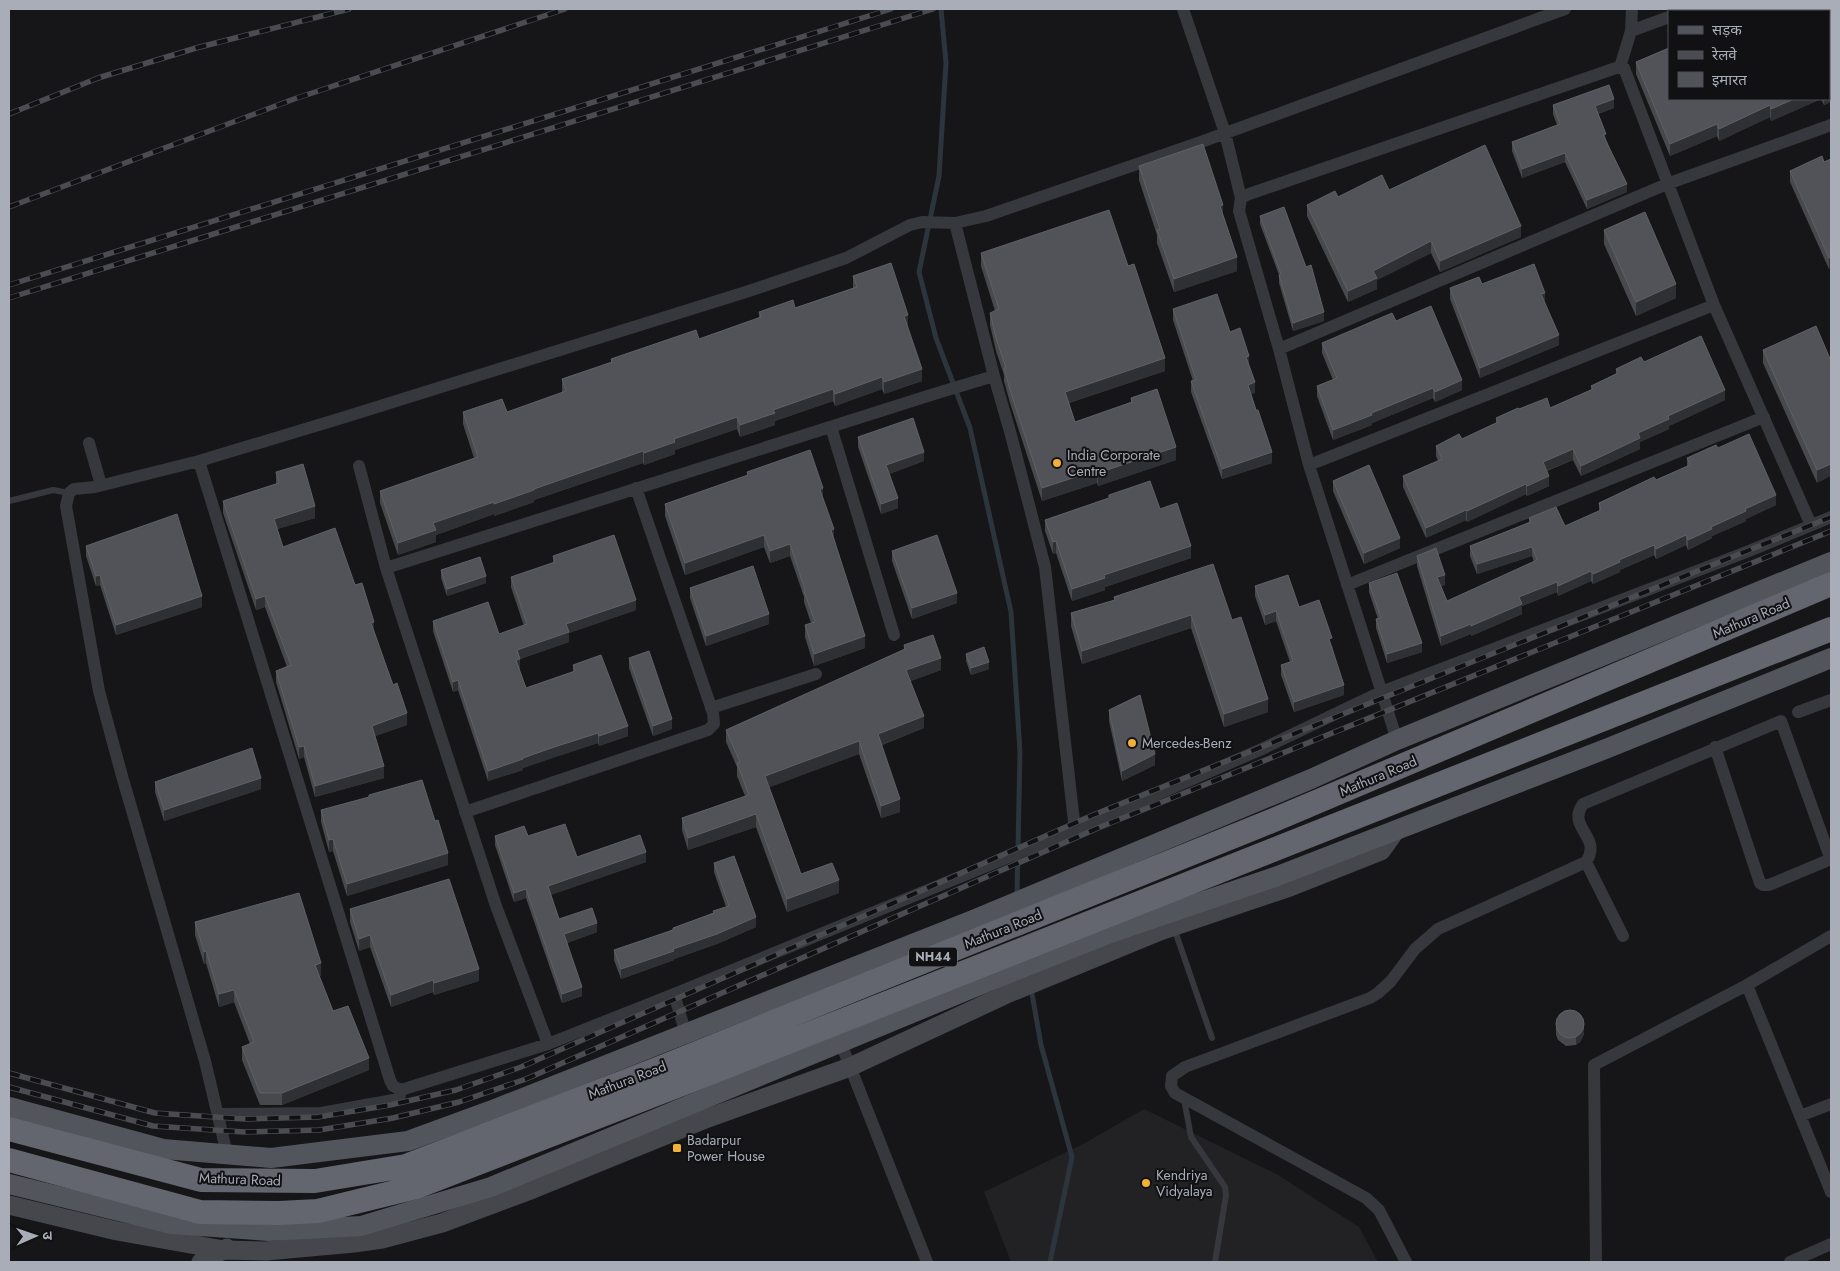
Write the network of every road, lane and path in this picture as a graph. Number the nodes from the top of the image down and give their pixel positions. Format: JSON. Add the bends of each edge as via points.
{"nodes":[{"id":1,"x":1183,"y":9,"type":"edge"},
{"id":2,"x":1565,"y":9,"type":"edge"},
{"id":3,"x":1632,"y":9,"type":"edge"},
{"id":4,"x":1668,"y":17,"type":"edge"},
{"id":5,"x":1631,"y":31,"type":"junction"},
{"id":6,"x":1620,"y":67,"type":"junction"},
{"id":7,"x":1831,"y":125,"type":"edge"},
{"id":8,"x":1225,"y":133,"type":"junction"},
{"id":9,"x":1667,"y":184,"type":"junction"},
{"id":10,"x":1241,"y":198,"type":"junction"},
{"id":11,"x":955,"y":223,"type":"junction"},
{"id":12,"x":1714,"y":305,"type":"junction"},
{"id":13,"x":1279,"y":349,"type":"junction"},
{"id":14,"x":994,"y":376,"type":"junction"},
{"id":15,"x":1764,"y":416,"type":"junction"},
{"id":16,"x":831,"y":427,"type":"junction"},
{"id":17,"x":89,"y":443,"type":"dead end"},
{"id":18,"x":199,"y":461,"type":"junction"},
{"id":19,"x":1309,"y":465,"type":"junction"},
{"id":20,"x":358,"y":466,"type":"dead end"},
{"id":21,"x":101,"y":485,"type":"junction"},
{"id":22,"x":636,"y":488,"type":"junction"},
{"id":23,"x":69,"y":493,"type":"junction"},
{"id":24,"x":9,"y":501,"type":"edge"},
{"id":25,"x":1831,"y":517,"type":"edge"},
{"id":26,"x":1811,"y":526,"type":"junction"},
{"id":27,"x":1831,"y":562,"type":"edge"},
{"id":28,"x":386,"y":568,"type":"junction"},
{"id":29,"x":1831,"y":584,"type":"edge"},
{"id":30,"x":1347,"y":585,"type":"junction"},
{"id":31,"x":1831,"y":629,"type":"edge"},
{"id":32,"x":894,"y":635,"type":"dead end"},
{"id":33,"x":1831,"y":658,"type":"edge"},
{"id":34,"x":816,"y":674,"type":"dead end"},
{"id":35,"x":1381,"y":692,"type":"junction"},
{"id":36,"x":1831,"y":700,"type":"edge"},
{"id":37,"x":711,"y":708,"type":"junction"},
{"id":38,"x":1798,"y":712,"type":"dead end"},
{"id":39,"x":1397,"y":740,"type":"junction"},
{"id":40,"x":1715,"y":748,"type":"junction"},
{"id":41,"x":465,"y":812,"type":"junction"},
{"id":42,"x":1075,"y":830,"type":"junction"},
{"id":43,"x":1396,"y":830,"type":"junction"},
{"id":44,"x":1831,"y":859,"type":"edge"},
{"id":45,"x":1586,"y":862,"type":"junction"},
{"id":46,"x":1174,"y":927,"type":"junction"},
{"id":47,"x":1623,"y":936,"type":"dead end"},
{"id":48,"x":1831,"y":936,"type":"edge"},
{"id":49,"x":896,"y":950,"type":"junction"},
{"id":50,"x":1034,"y":970,"type":"junction"},
{"id":51,"x":1747,"y":985,"type":"junction"},
{"id":52,"x":674,"y":994,"type":"junction"},
{"id":53,"x":916,"y":1011,"type":"junction"},
{"id":54,"x":686,"y":1034,"type":"junction"},
{"id":55,"x":1212,"y":1038,"type":"dead end"},
{"id":56,"x":840,"y":1041,"type":"junction"},
{"id":57,"x":548,"y":1044,"type":"junction"},
{"id":58,"x":850,"y":1066,"type":"junction"},
{"id":59,"x":400,"y":1090,"type":"junction"},
{"id":60,"x":702,"y":1099,"type":"junction"},
{"id":61,"x":1184,"y":1099,"type":"junction"},
{"id":62,"x":1831,"y":1104,"type":"edge"},
{"id":63,"x":9,"y":1107,"type":"edge"},
{"id":64,"x":218,"y":1114,"type":"junction"},
{"id":65,"x":1800,"y":1116,"type":"junction"},
{"id":66,"x":708,"y":1118,"type":"junction"},
{"id":67,"x":9,"y":1129,"type":"edge"},
{"id":68,"x":227,"y":1154,"type":"junction"},
{"id":69,"x":9,"y":1160,"type":"edge"},
{"id":70,"x":9,"y":1184,"type":"edge"},
{"id":71,"x":1830,"y":1186,"type":"edge"},
{"id":72,"x":9,"y":1205,"type":"edge"},
{"id":73,"x":256,"y":1231,"type":"junction"},
{"id":74,"x":1831,"y":1244,"type":"edge"},
{"id":75,"x":224,"y":1250,"type":"junction"},
{"id":76,"x":265,"y":1257,"type":"edge"},
{"id":77,"x":201,"y":1262,"type":"edge"},
{"id":78,"x":927,"y":1262,"type":"edge"},
{"id":79,"x":1215,"y":1262,"type":"edge"},
{"id":80,"x":1406,"y":1262,"type":"edge"},
{"id":81,"x":1596,"y":1262,"type":"edge"},
{"id":82,"x":1790,"y":1262,"type":"edge"}],
"edges":[{"from":1,"to":8,"type":"street"},
{"from":2,"to":8,"type":"street"},
{"from":3,"to":5,"type":"street"},
{"from":4,"to":5,"type":"street"},
{"from":5,"to":6,"type":"street"},
{"from":6,"to":9,"type":"street","via":[[1626,70]]},
{"from":6,"to":10,"type":"street"},
{"from":7,"to":9,"type":"street"},
{"from":8,"to":10,"type":"street"},
{"from":8,"to":11,"type":"street","via":[[986,216]]},
{"from":9,"to":12,"type":"street"},
{"from":9,"to":13,"type":"street"},
{"from":10,"to":13,"type":"street","via":[[1239,211]]},
{"from":11,"to":14,"type":"street"},
{"from":11,"to":18,"type":"street","via":[[929,222],[901,228],[829,264]]},
{"from":12,"to":15,"type":"street"},
{"from":12,"to":19,"type":"street"},
{"from":13,"to":19,"type":"street"},
{"from":14,"to":16,"type":"street"},
{"from":14,"to":42,"type":"street","via":[[1045,567]]},
{"from":15,"to":26,"type":"street"},
{"from":15,"to":30,"type":"street"},
{"from":16,"to":22,"type":"street"},
{"from":16,"to":32,"type":"street"},
{"from":17,"to":21,"type":"street"},
{"from":18,"to":21,"type":"street"},
{"from":18,"to":59,"type":"street","via":[[374,1028],[393,1086]]},
{"from":19,"to":30,"type":"street"},
{"from":20,"to":28,"type":"street"},
{"from":21,"to":23,"type":"street","via":[[74,489]]},
{"from":22,"to":28,"type":"street"},
{"from":22,"to":37,"type":"street"},
{"from":23,"to":24,"type":"lane","via":[[53,490]]},
{"from":23,"to":64,"type":"street","via":[[66,506],[99,692]]},
{"from":25,"to":26,"type":"street"},
{"from":26,"to":35,"type":"street"},
{"from":27,"to":39,"type":"main road","name":"Mathura Road"},
{"from":28,"to":41,"type":"street"},
{"from":29,"to":67,"type":"highway","name":"Mathura Road","number":"NH44","bridge":true,"via":[[1270,822],[406,1166],[315,1181],[201,1180]]},
{"from":30,"to":35,"type":"street"},
{"from":31,"to":69,"type":"highway","name":"Mathura Road","number":"NH44","bridge":true,"via":[[416,1187],[318,1211],[200,1212]]},
{"from":33,"to":43,"type":"main road"},
{"from":34,"to":37,"type":"street"},
{"from":35,"to":39,"type":"street"},
{"from":35,"to":42,"type":"street","via":[[1262,749]]},
{"from":36,"to":38,"type":"street"},
{"from":37,"to":41,"type":"street","via":[[714,724],[708,730]]},
{"from":39,"to":49,"type":"main road","name":"Mathura Road","via":[[1311,779]]},
{"from":40,"to":44,"type":"street","via":[[1781,721]]},
{"from":40,"to":44,"type":"street","via":[[1760,883],[1769,885]]},
{"from":40,"to":45,"type":"street","via":[[1583,804],[1578,816],[1592,850]]},
{"from":41,"to":57,"type":"street"},
{"from":42,"to":52,"type":"street"},
{"from":43,"to":46,"type":"street","via":[[1381,851]]},
{"from":43,"to":50,"type":"main road","via":[[1275,877],[1113,932]]},
{"from":45,"to":47,"type":"street"},
{"from":45,"to":61,"type":"street","via":[[1438,929],[1415,949],[1391,981],[1370,998],[1179,1070],[1172,1076],[1171,1086]]},
{"from":46,"to":50,"type":"street"},
{"from":46,"to":55,"type":"lane"},
{"from":48,"to":51,"type":"street"},
{"from":49,"to":53,"type":"main road"},
{"from":49,"to":54,"type":"main road","name":"Mathura Road"},
{"from":50,"to":53,"type":"main road"},
{"from":50,"to":58,"type":"street","via":[[1009,993]]},
{"from":51,"to":65,"type":"street"},
{"from":51,"to":81,"type":"street","via":[[1594,1065]]},
{"from":52,"to":54,"type":"street"},
{"from":52,"to":57,"type":"street"},
{"from":53,"to":56,"type":"main road"},
{"from":54,"to":60,"type":"main road"},
{"from":54,"to":68,"type":"main road","name":"Mathura Road","via":[[408,1141],[271,1158]]},
{"from":56,"to":58,"type":"street"},
{"from":56,"to":60,"type":"main road"},
{"from":57,"to":59,"type":"street"},
{"from":58,"to":66,"type":"street"},
{"from":58,"to":78,"type":"street"},
{"from":59,"to":64,"type":"street","via":[[399,1099],[321,1113]]},
{"from":60,"to":66,"type":"street"},
{"from":60,"to":73,"type":"main road","via":[[491,1187],[361,1226]]},
{"from":61,"to":79,"type":"lane","via":[[1191,1137],[1225,1187]]},
{"from":61,"to":80,"type":"street","via":[[1366,1198],[1379,1210]]},
{"from":62,"to":65,"type":"street"},
{"from":63,"to":68,"type":"main road","name":"Mathura Road","via":[[163,1149]]},
{"from":64,"to":68,"type":"street"},
{"from":65,"to":71,"type":"street"},
{"from":66,"to":76,"type":"street","via":[[442,1223],[382,1239]]},
{"from":70,"to":73,"type":"main road","via":[[172,1224]]},
{"from":72,"to":75,"type":"street","via":[[117,1231]]},
{"from":73,"to":75,"type":"street"},
{"from":74,"to":82,"type":"street"},
{"from":75,"to":76,"type":"street"},
{"from":75,"to":77,"type":"street"}]}
